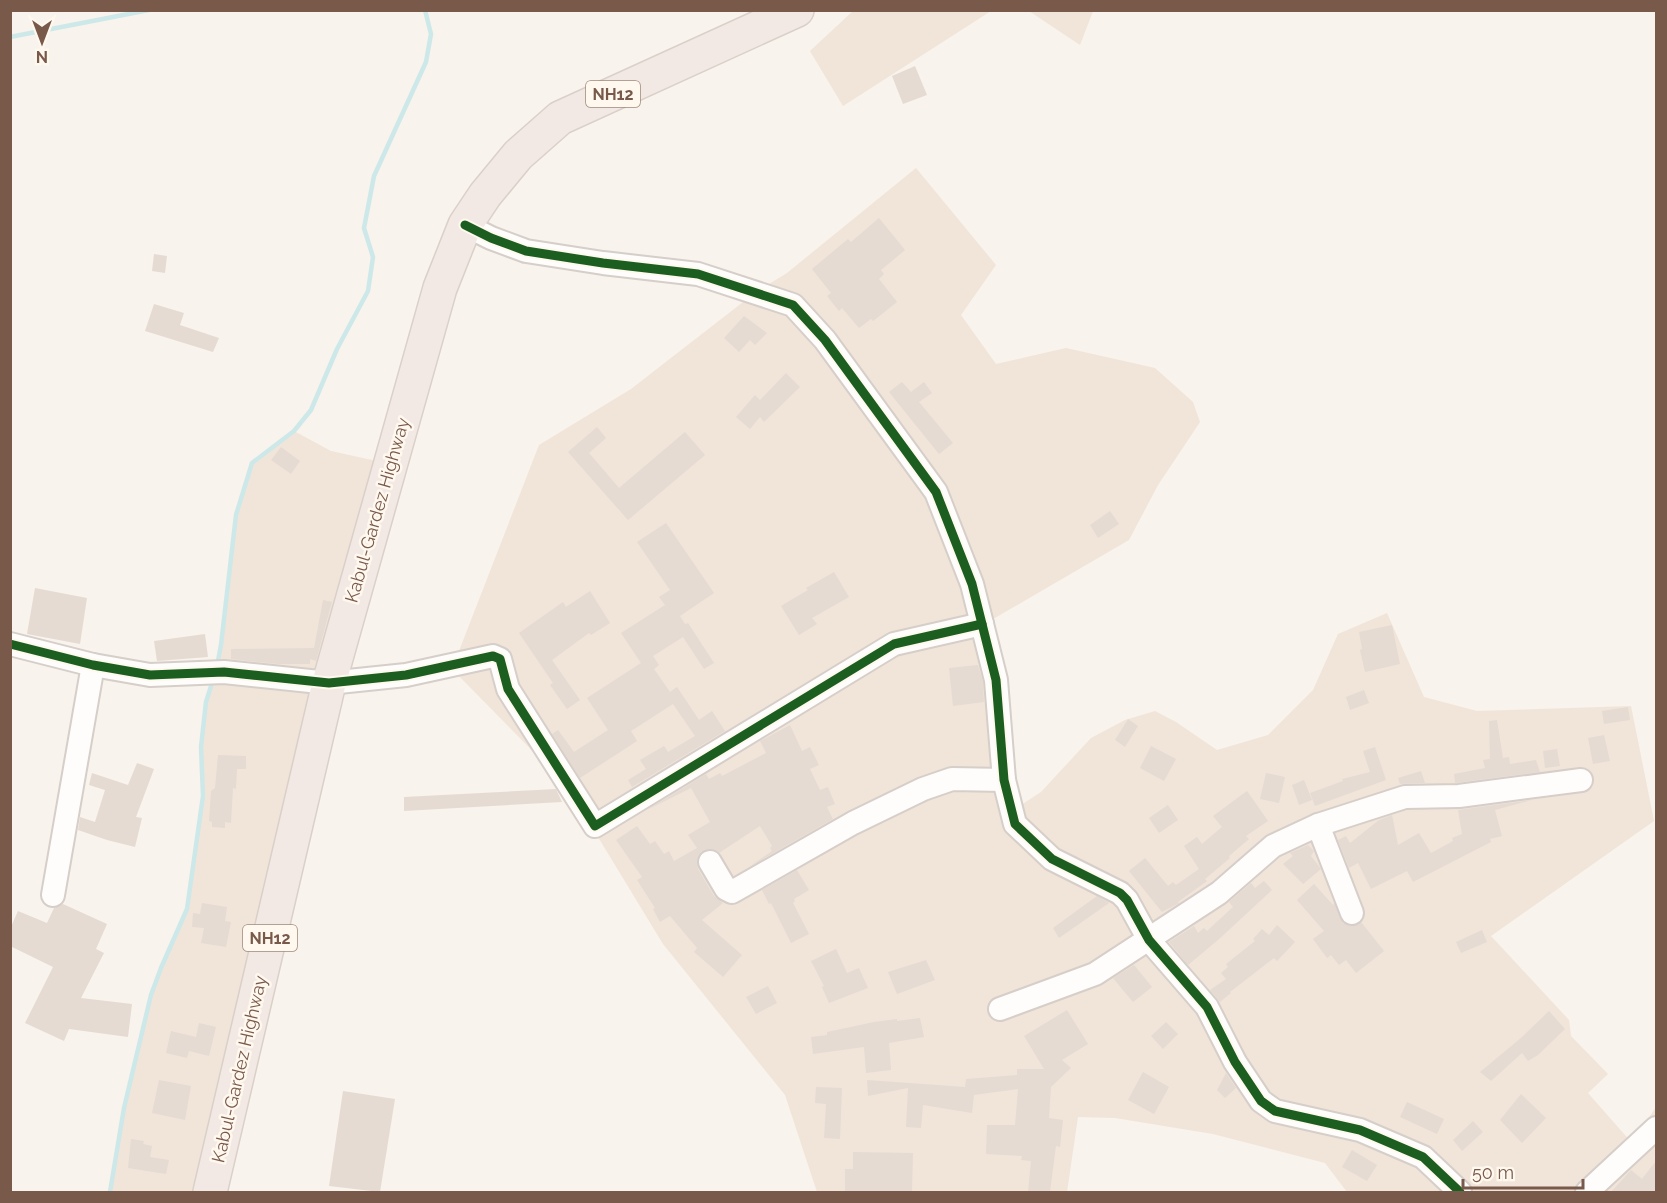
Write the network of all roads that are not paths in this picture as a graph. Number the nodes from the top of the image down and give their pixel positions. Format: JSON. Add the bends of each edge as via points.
{"nodes":[{"id":1,"x":797,"y":10,"type":"edge"},
{"id":2,"x":465,"y":225,"type":"junction"},
{"id":3,"x":982,"y":624,"type":"junction"},
{"id":4,"x":12,"y":650,"type":"edge"},
{"id":5,"x":93,"y":665,"type":"junction"},
{"id":6,"x":329,"y":682,"type":"junction"},
{"id":7,"x":1004,"y":780,"type":"junction"},
{"id":8,"x":1581,"y":780,"type":"dead end"},
{"id":9,"x":1318,"y":825,"type":"junction"},
{"id":10,"x":710,"y":862,"type":"dead end"},
{"id":11,"x":53,"y":895,"type":"dead end"},
{"id":12,"x":1352,"y":914,"type":"dead end"},
{"id":13,"x":1149,"y":940,"type":"junction"},
{"id":14,"x":1000,"y":1009,"type":"dead end"},
{"id":15,"x":1656,"y":1128,"type":"edge"},
{"id":16,"x":210,"y":1192,"type":"edge"},
{"id":17,"x":1460,"y":1192,"type":"edge"},
{"id":18,"x":1587,"y":1192,"type":"edge"}],
"edges":[{"from":1,"to":2,"type":"highway","name":"Kabul-Gardez Highway","number":"NH12","via":[[560,118],[518,155]]},
{"from":2,"to":3,"type":"street","via":[[526,251],[698,274],[792,305],[825,339],[936,492],[972,584]]},
{"from":2,"to":6,"type":"highway","name":"Kabul-Gardez Highway","number":"NH12","via":[[440,288]]},
{"from":3,"to":6,"type":"street","via":[[894,644],[595,826],[508,689],[500,659],[493,656],[406,675]]},
{"from":3,"to":7,"type":"street","via":[[996,680]]},
{"from":4,"to":5,"type":"street"},
{"from":5,"to":6,"type":"street","via":[[150,675],[224,672]]},
{"from":5,"to":11,"type":"street"},
{"from":6,"to":16,"type":"highway","name":"Kabul-Gardez Highway","number":"NH12"},
{"from":7,"to":10,"type":"street","via":[[952,779],[923,789],[853,823],[732,892],[726,889]]},
{"from":7,"to":13,"type":"street","via":[[1015,824],[1052,859],[1120,893]]},
{"from":8,"to":9,"type":"street","via":[[1459,796],[1405,797]]},
{"from":9,"to":12,"type":"street"},
{"from":9,"to":13,"type":"street","via":[[1273,846],[1219,892]]},
{"from":13,"to":14,"type":"street","via":[[1095,974]]},
{"from":13,"to":17,"type":"street","via":[[1207,1007],[1235,1062],[1261,1101],[1275,1111],[1360,1130],[1423,1157]]},
{"from":15,"to":18,"type":"street"}]}
